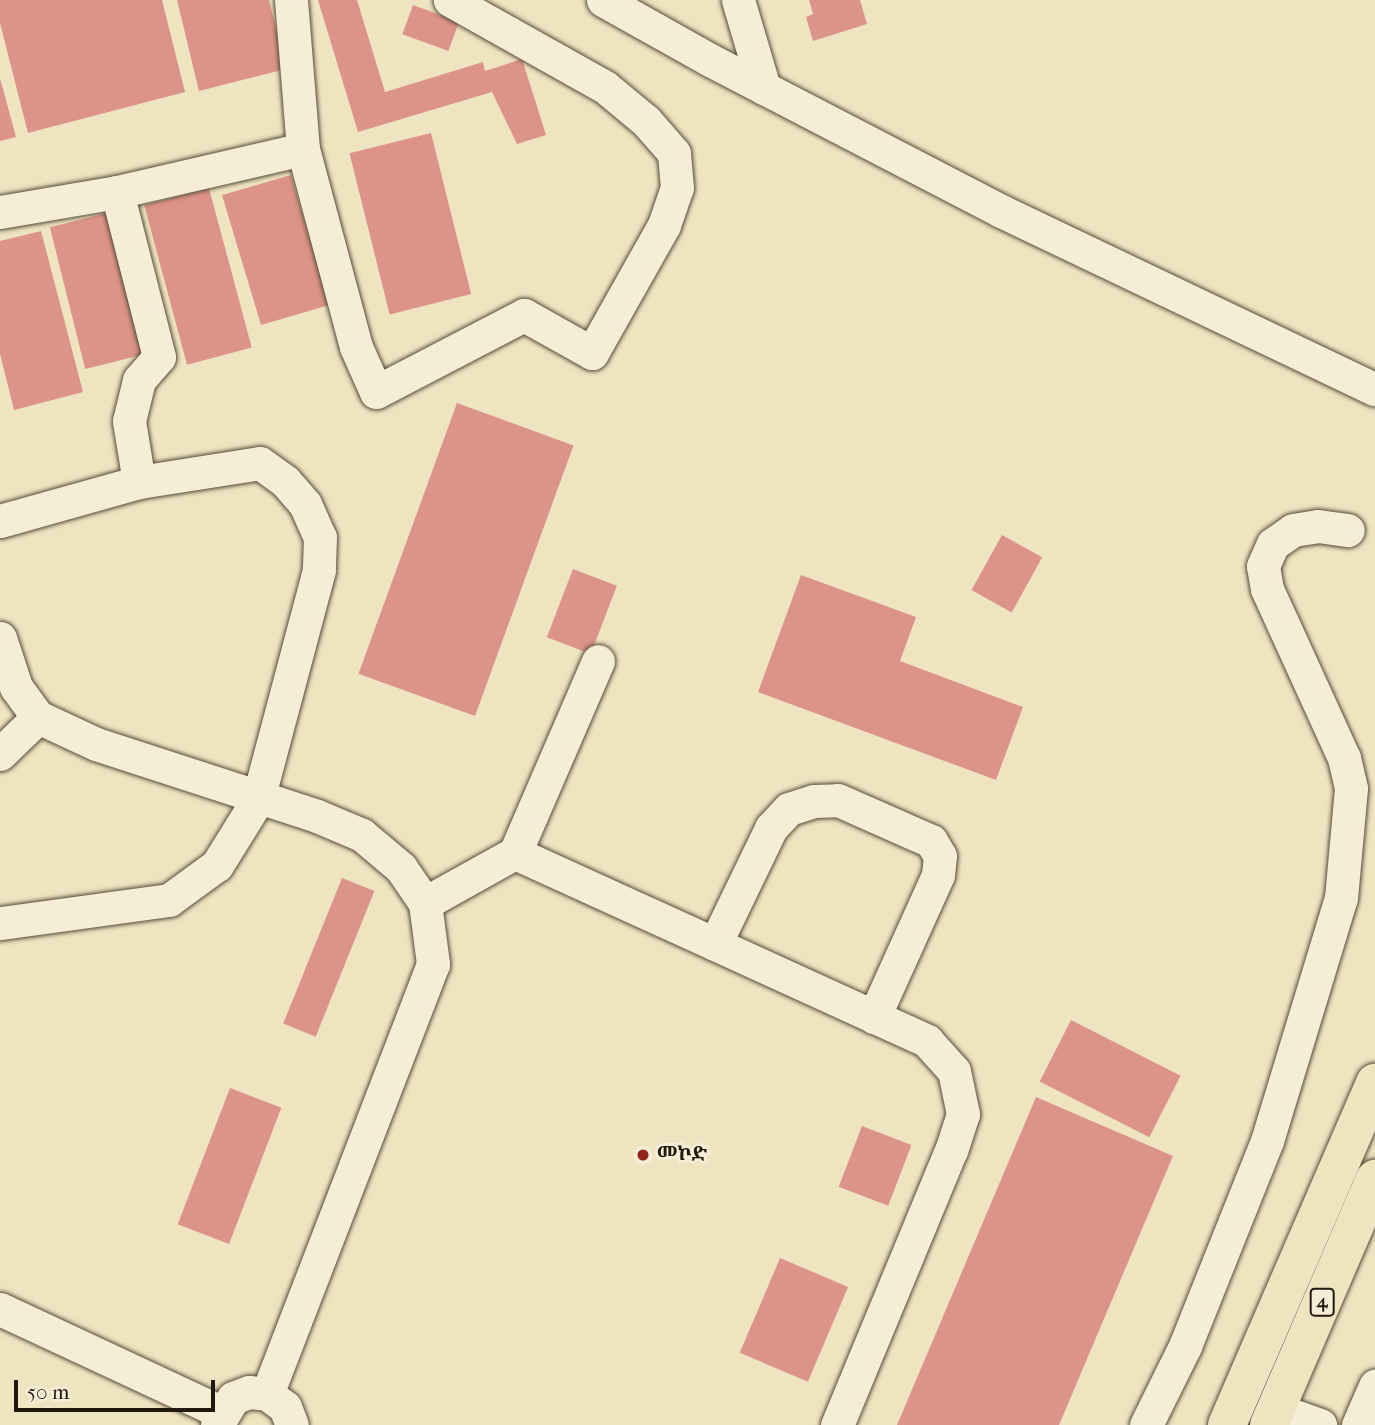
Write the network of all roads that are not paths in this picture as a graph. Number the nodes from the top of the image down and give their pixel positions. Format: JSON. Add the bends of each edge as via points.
{"nodes":[{"id":1,"x":291,"y":0,"type":"edge"},
{"id":2,"x":450,"y":0,"type":"edge"},
{"id":3,"x":603,"y":0,"type":"edge"},
{"id":4,"x":738,"y":0,"type":"edge"},
{"id":5,"x":764,"y":88,"type":"junction"},
{"id":6,"x":303,"y":149,"type":"junction"},
{"id":7,"x":117,"y":192,"type":"junction"},
{"id":8,"x":0,"y":212,"type":"edge"},
{"id":9,"x":1375,"y":389,"type":"edge"},
{"id":10,"x":139,"y":482,"type":"junction"},
{"id":11,"x":0,"y":520,"type":"edge"},
{"id":12,"x":1348,"y":530,"type":"dead end"},
{"id":13,"x":0,"y":638,"type":"edge"},
{"id":14,"x":598,"y":661,"type":"dead end"},
{"id":15,"x":38,"y":717,"type":"junction"},
{"id":16,"x":0,"y":754,"type":"edge"},
{"id":17,"x":258,"y":799,"type":"junction"},
{"id":18,"x":515,"y":853,"type":"junction"},
{"id":19,"x":425,"y":903,"type":"junction"},
{"id":20,"x":0,"y":923,"type":"edge"},
{"id":21,"x":715,"y":944,"type":"junction"},
{"id":22,"x":874,"y":1017,"type":"junction"},
{"id":23,"x":1375,"y":1083,"type":"edge"},
{"id":24,"x":1375,"y":1179,"type":"edge"},
{"id":25,"x":0,"y":1309,"type":"edge"},
{"id":26,"x":1375,"y":1386,"type":"edge"},
{"id":27,"x":267,"y":1394,"type":"junction"},
{"id":28,"x":1272,"y":1417,"type":"edge"},
{"id":29,"x":219,"y":1418,"type":"edge"},
{"id":30,"x":292,"y":1425,"type":"edge"},
{"id":31,"x":837,"y":1425,"type":"edge"},
{"id":32,"x":1146,"y":1425,"type":"edge"},
{"id":33,"x":1227,"y":1425,"type":"edge"},
{"id":34,"x":1320,"y":1425,"type":"edge"},
{"id":35,"x":1358,"y":1425,"type":"edge"}],
"edges":[{"from":1,"to":6,"type":"street"},
{"from":2,"to":6,"type":"street","via":[[605,87],[646,121],[674,153],[677,188],[664,225],[592,353],[524,315],[376,393],[356,347]]},
{"from":3,"to":5,"type":"street"},
{"from":4,"to":5,"type":"street"},
{"from":5,"to":9,"type":"street","via":[[1001,211]]},
{"from":6,"to":7,"type":"street"},
{"from":7,"to":8,"type":"street"},
{"from":7,"to":10,"type":"street","via":[[159,357],[139,380],[129,421]]},
{"from":10,"to":11,"type":"street"},
{"from":10,"to":17,"type":"street","via":[[260,463],[285,481],[305,504],[320,537],[319,570]]},
{"from":12,"to":32,"type":"street","via":[[1318,526],[1293,530],[1273,544],[1263,566],[1267,589],[1345,758],[1351,788],[1341,898],[1267,1141],[1185,1346]]},
{"from":13,"to":15,"type":"street","via":[[16,687]]},
{"from":14,"to":18,"type":"street"},
{"from":15,"to":16,"type":"street"},
{"from":15,"to":17,"type":"street","via":[[96,744]]},
{"from":17,"to":19,"type":"street","via":[[362,835],[401,868]]},
{"from":17,"to":20,"type":"street","via":[[217,865],[169,900]]},
{"from":18,"to":19,"type":"street"},
{"from":18,"to":21,"type":"street"},
{"from":19,"to":27,"type":"street","via":[[433,964]]},
{"from":21,"to":22,"type":"street"},
{"from":21,"to":22,"type":"street","via":[[771,828],[789,809],[838,800],[930,841],[940,856],[938,875]]},
{"from":22,"to":31,"type":"street","via":[[927,1041],[954,1070],[963,1114]]},
{"from":23,"to":33,"type":"main road"},
{"from":24,"to":28,"type":"main road","number":"4"},
{"from":25,"to":29,"type":"street"},
{"from":26,"to":35,"type":"street"},
{"from":27,"to":29,"type":"street","via":[[249,1392],[233,1398]]},
{"from":27,"to":30,"type":"street","via":[[285,1407]]},
{"from":28,"to":34,"type":"street"}]}
